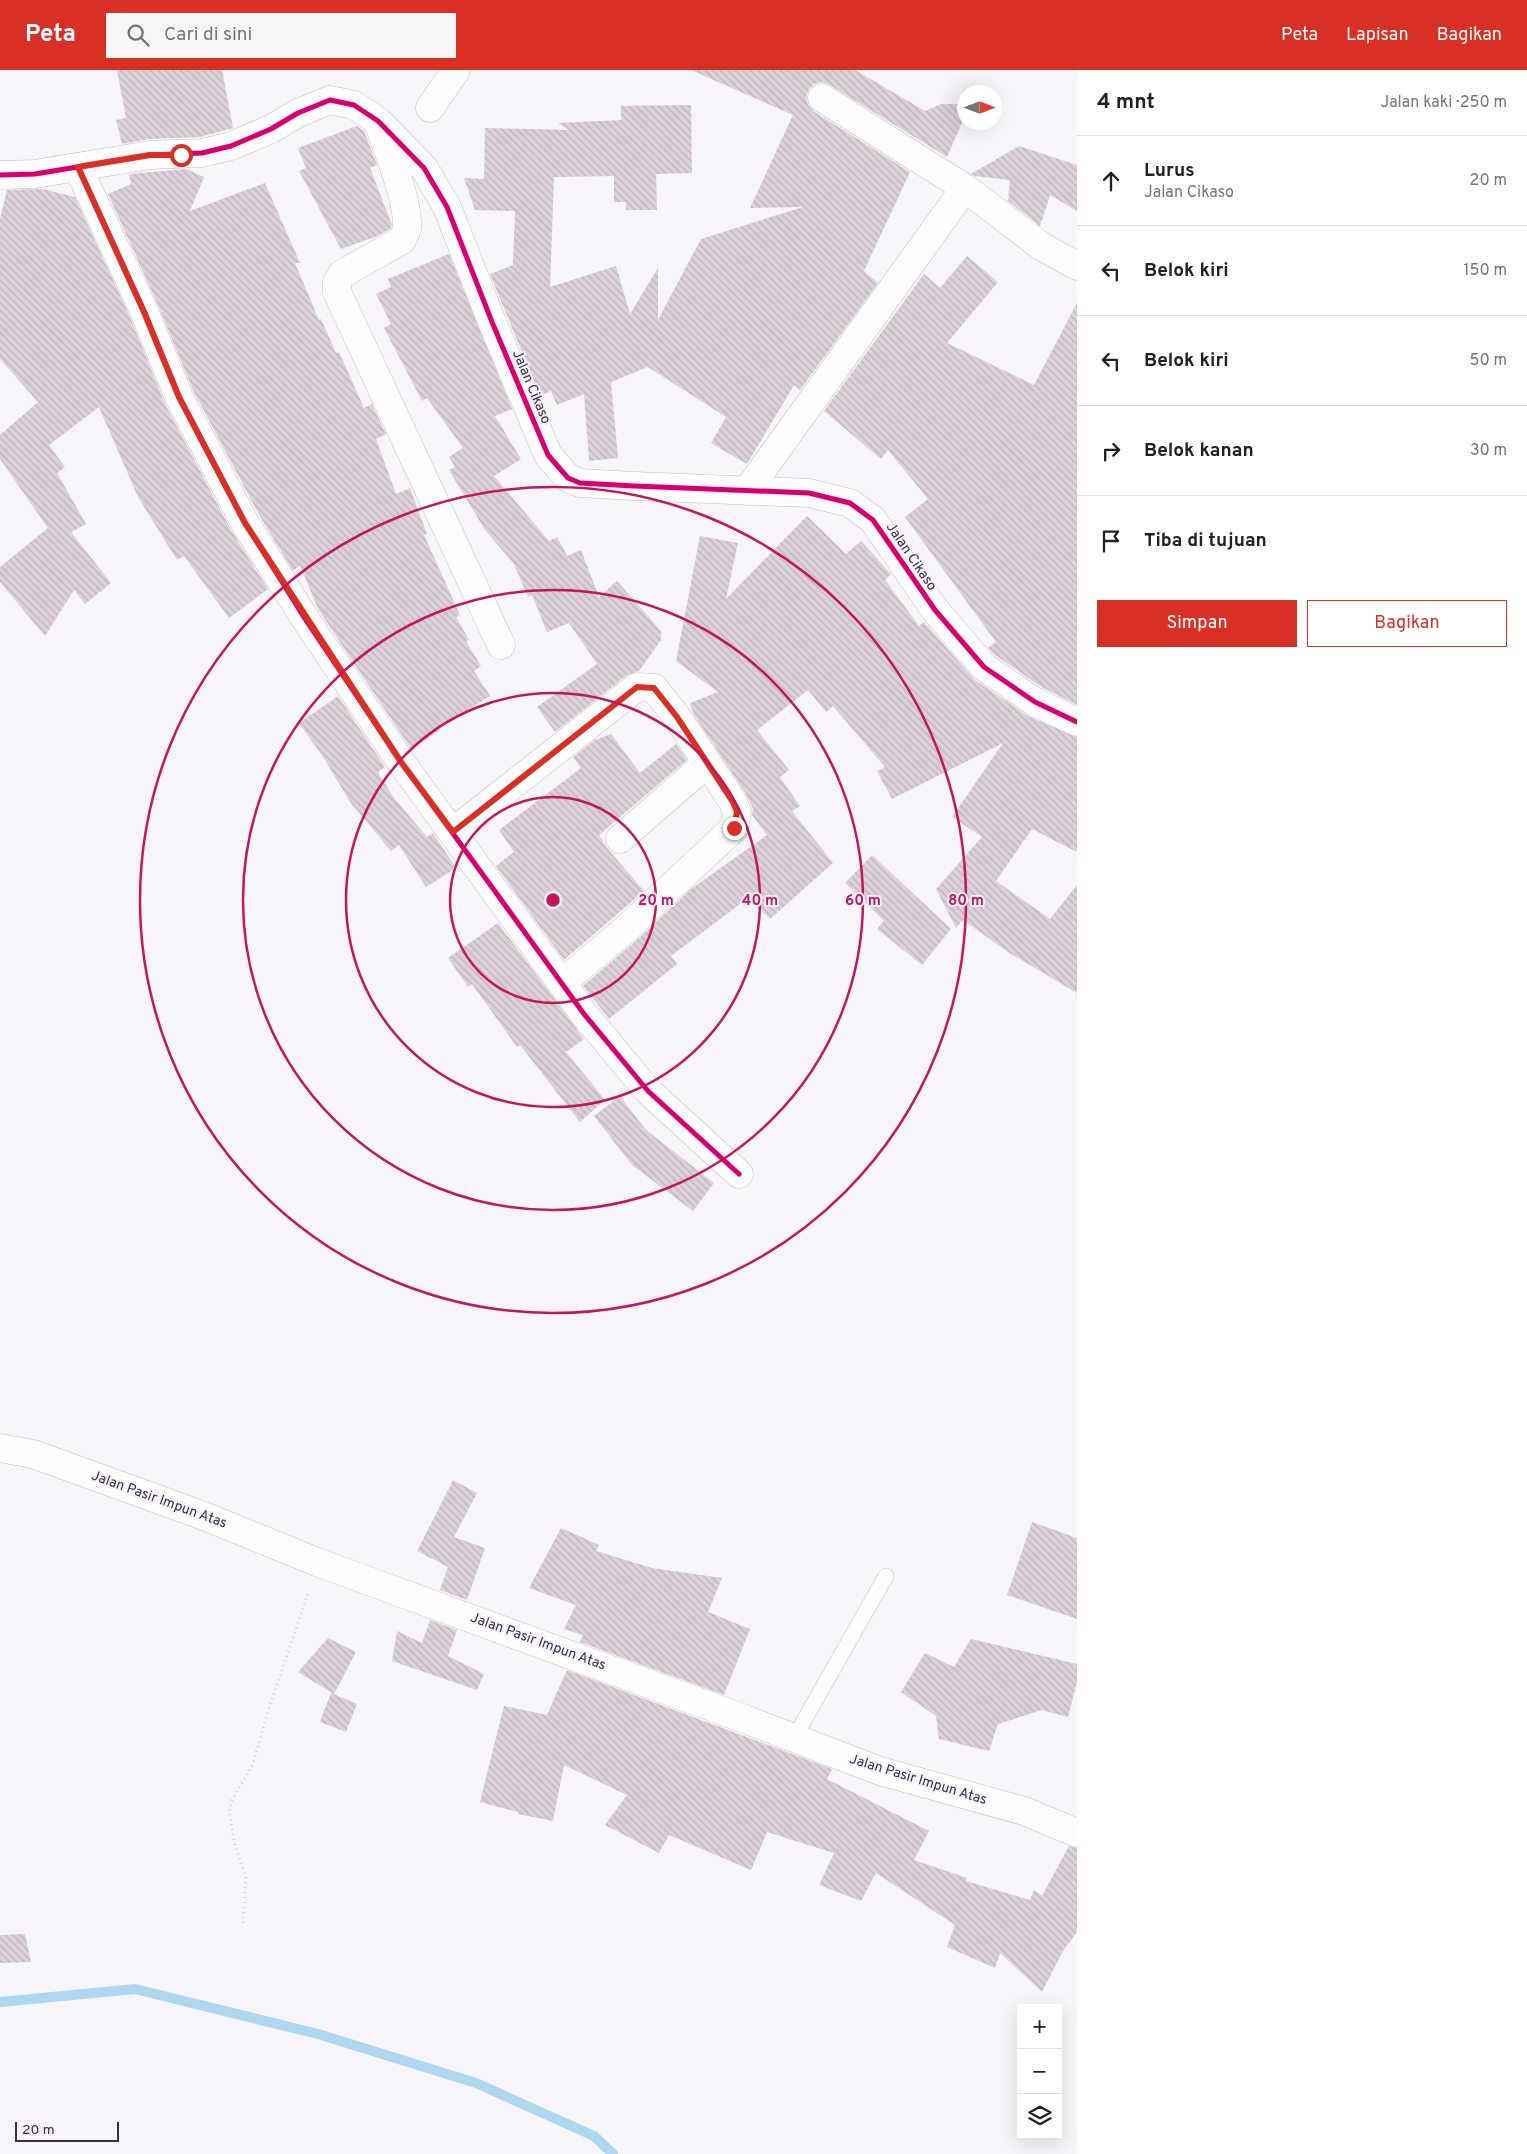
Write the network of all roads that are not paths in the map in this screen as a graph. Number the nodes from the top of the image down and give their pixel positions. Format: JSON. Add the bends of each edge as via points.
{"nodes":[{"id":1,"x":456,"y":70,"type":"edge"},
{"id":2,"x":822,"y":98,"type":"dead end"},
{"id":3,"x":430,"y":108,"type":"dead end"},
{"id":4,"x":378,"y":121,"type":"junction"},
{"id":5,"x":78,"y":167,"type":"junction"},
{"id":6,"x":0,"y":175,"type":"edge"},
{"id":7,"x":965,"y":188,"type":"junction"},
{"id":8,"x":1077,"y":266,"type":"edge"},
{"id":9,"x":747,"y":491,"type":"junction"},
{"id":10,"x":501,"y":645,"type":"dead end"},
{"id":11,"x":1077,"y":722,"type":"edge"},
{"id":12,"x":706,"y":764,"type":"junction"},
{"id":13,"x":453,"y":832,"type":"junction"},
{"id":14,"x":620,"y":839,"type":"dead end"},
{"id":15,"x":562,"y":983,"type":"junction"},
{"id":16,"x":739,"y":1174,"type":"dead end"},
{"id":17,"x":0,"y":1448,"type":"edge"},
{"id":18,"x":886,"y":1576,"type":"dead end"},
{"id":19,"x":794,"y":1738,"type":"junction"},
{"id":20,"x":1077,"y":1832,"type":"edge"}],
"edges":[{"from":1,"to":3,"type":"street"},
{"from":2,"to":7,"type":"street"},
{"from":4,"to":5,"type":"street","name":"Jalan Cikaso","via":[[354,105],[330,100],[232,146],[202,153],[150,155]]},
{"from":4,"to":9,"type":"street","name":"Jalan Cikaso","via":[[424,168],[447,207],[514,375],[548,455],[558,469],[580,483]]},
{"from":4,"to":10,"type":"street","via":[[408,221],[407,232],[402,240],[342,274],[337,282],[337,292]]},
{"from":5,"to":6,"type":"street","name":"Jalan Cikaso","via":[[35,174]]},
{"from":5,"to":13,"type":"street","via":[[179,397],[245,523],[390,746]]},
{"from":7,"to":8,"type":"street","via":[[1041,246]]},
{"from":7,"to":9,"type":"street"},
{"from":9,"to":11,"type":"street","name":"Jalan Cikaso","via":[[809,493],[850,503],[873,520],[934,610],[984,667],[1034,702]]},
{"from":12,"to":13,"type":"street","via":[[677,717],[654,688],[637,687]]},
{"from":12,"to":14,"type":"street"},
{"from":12,"to":15,"type":"street","via":[[733,802],[737,812],[734,828],[627,928]]},
{"from":13,"to":15,"type":"street"},
{"from":15,"to":16,"type":"street","via":[[648,1091]]},
{"from":17,"to":19,"type":"street","name":"Jalan Pasir Impun Atas","via":[[33,1454],[168,1503],[317,1562]]},
{"from":18,"to":19,"type":"lane"},
{"from":19,"to":20,"type":"street","name":"Jalan Pasir Impun Atas","via":[[880,1771],[1024,1812]]}]}
